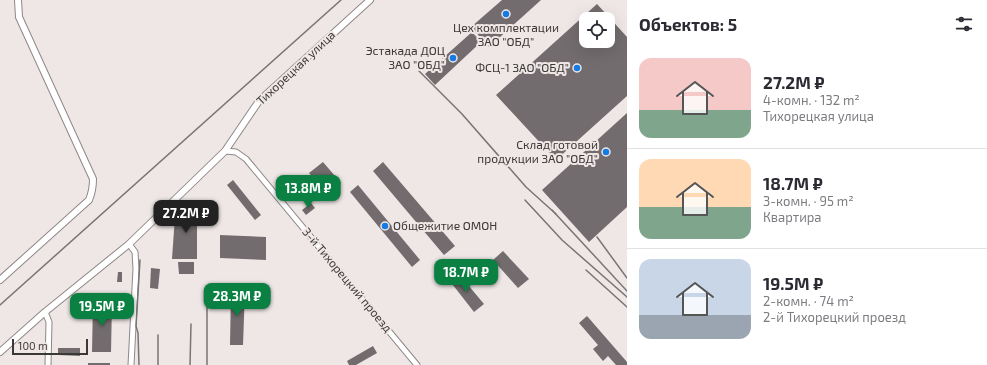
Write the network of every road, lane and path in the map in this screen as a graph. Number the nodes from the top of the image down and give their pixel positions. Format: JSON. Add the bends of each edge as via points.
{"nodes":[{"id":1,"x":18,"y":0,"type":"edge"},
{"id":2,"x":370,"y":0,"type":"edge"},
{"id":3,"x":225,"y":151,"type":"junction"},
{"id":4,"x":129,"y":244,"type":"junction"},
{"id":5,"x":0,"y":280,"type":"edge"},
{"id":6,"x":45,"y":312,"type":"junction"},
{"id":7,"x":0,"y":352,"type":"edge"},
{"id":8,"x":48,"y":365,"type":"edge"},
{"id":9,"x":131,"y":365,"type":"edge"},
{"id":10,"x":417,"y":365,"type":"edge"}],
"edges":[{"from":1,"to":5,"type":"street","via":[[19,17],[93,185],[89,200]]},
{"from":2,"to":3,"type":"street","name":"Тихорецкая улица","via":[[259,100]]},
{"from":3,"to":4,"type":"street","name":"Тихорецкая улица"},
{"from":3,"to":10,"type":"street","name":"3-й Тихорецкий проезд","via":[[236,152],[246,159]]},
{"from":4,"to":6,"type":"street","name":"Тихорецкая улица"},
{"from":4,"to":9,"type":"street","via":[[135,252],[136,269]]},
{"from":6,"to":7,"type":"street","name":"Тихорецкая улица"},
{"from":6,"to":8,"type":"street","via":[[49,322]]}]}
